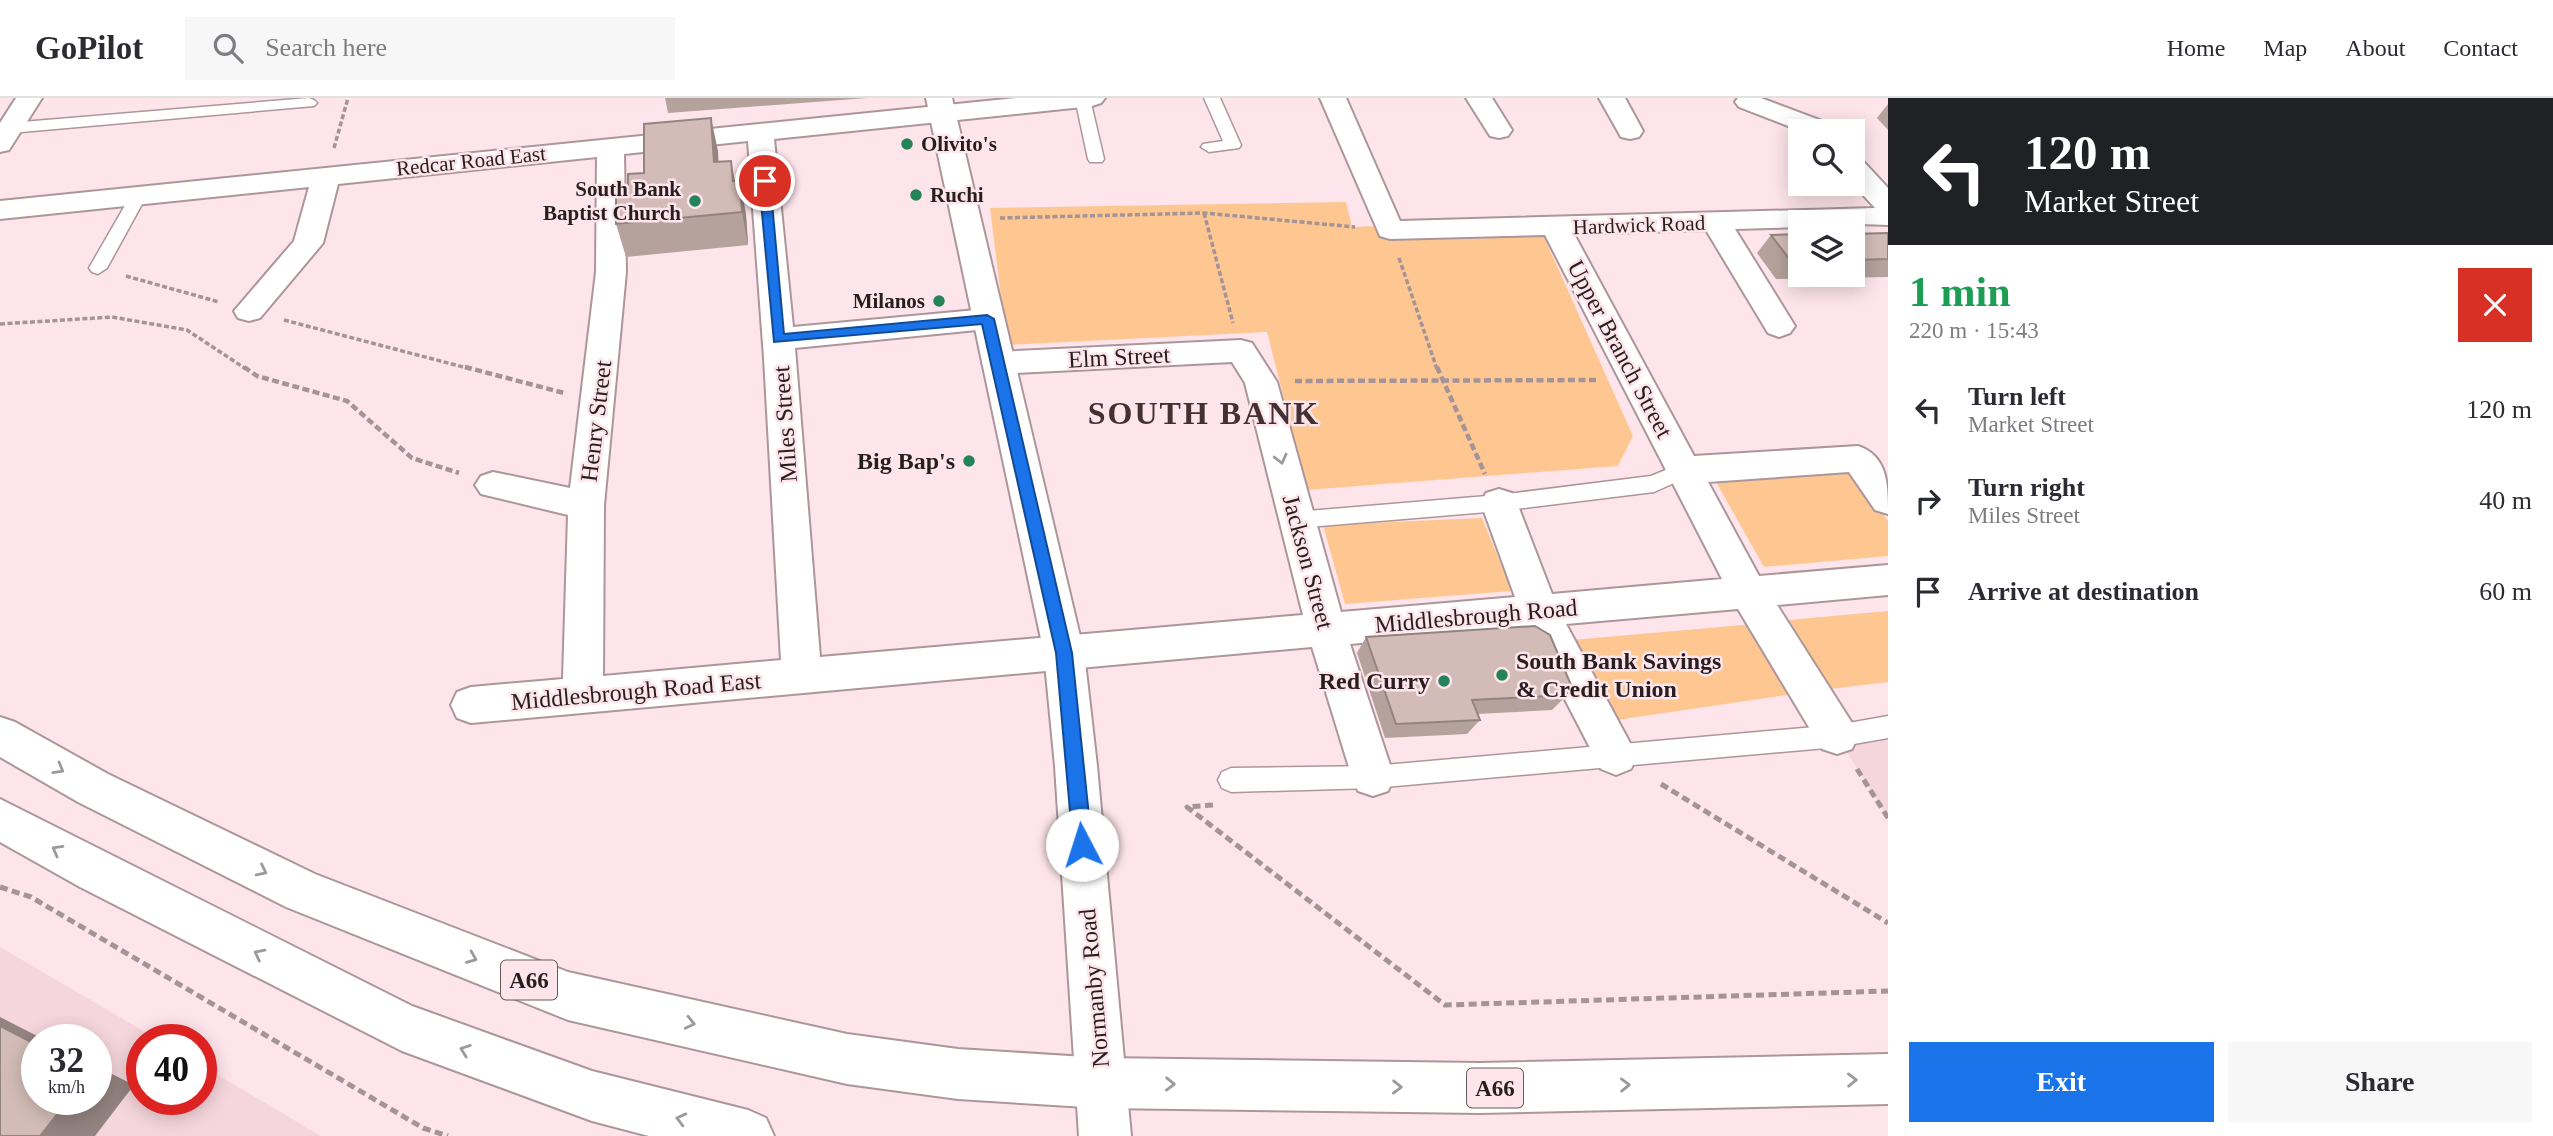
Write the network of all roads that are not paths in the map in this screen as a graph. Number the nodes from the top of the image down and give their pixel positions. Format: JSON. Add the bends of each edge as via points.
{"nodes":[{"id":1,"x":1212,"y":98,"type":"edge"},
{"id":2,"x":1333,"y":98,"type":"edge"},
{"id":3,"x":1479,"y":98,"type":"edge"},
{"id":4,"x":1612,"y":98,"type":"edge"},
{"id":5,"x":1087,"y":99,"type":"edge"},
{"id":6,"x":1748,"y":102,"type":"dead end"},
{"id":7,"x":309,"y":103,"type":"dead end"},
{"id":8,"x":940,"y":105,"type":"edge"},
{"id":9,"x":1790,"y":119,"type":"edge"},
{"id":10,"x":11,"y":121,"type":"edge"},
{"id":11,"x":1499,"y":130,"type":"dead end"},
{"id":12,"x":760,"y":131,"type":"junction"},
{"id":13,"x":1630,"y":131,"type":"dead end"},
{"id":14,"x":610,"y":146,"type":"junction"},
{"id":15,"x":1209,"y":147,"type":"dead end"},
{"id":16,"x":1096,"y":159,"type":"dead end"},
{"id":17,"x":326,"y":176,"type":"junction"},
{"id":18,"x":1865,"y":180,"type":"edge"},
{"id":19,"x":139,"y":195,"type":"junction"},
{"id":20,"x":1888,"y":205,"type":"edge"},
{"id":21,"x":0,"y":210,"type":"edge"},
{"id":22,"x":1888,"y":216,"type":"edge"},
{"id":23,"x":1716,"y":222,"type":"junction"},
{"id":24,"x":1556,"y":228,"type":"junction"},
{"id":25,"x":98,"y":268,"type":"road end"},
{"id":26,"x":248,"y":310,"type":"road end"},
{"id":27,"x":987,"y":319,"type":"junction"},
{"id":28,"x":1779,"y":326,"type":"dead end"},
{"id":29,"x":778,"y":339,"type":"junction"},
{"id":30,"x":1241,"y":351,"type":"joint"},
{"id":31,"x":998,"y":363,"type":"junction"},
{"id":32,"x":1685,"y":470,"type":"junction"},
{"id":33,"x":493,"y":485,"type":"road end"},
{"id":34,"x":1888,"y":500,"type":"edge"},
{"id":35,"x":1499,"y":503,"type":"junction"},
{"id":36,"x":586,"y":505,"type":"junction"},
{"id":37,"x":1296,"y":520,"type":"junction"},
{"id":38,"x":1888,"y":580,"type":"edge"},
{"id":39,"x":1748,"y":592,"type":"junction"},
{"id":40,"x":1539,"y":611,"type":"junction"},
{"id":41,"x":1326,"y":629,"type":"junction"},
{"id":42,"x":1064,"y":653,"type":"junction"},
{"id":43,"x":802,"y":676,"type":"junction"},
{"id":44,"x":583,"y":696,"type":"junction"},
{"id":45,"x":471,"y":705,"type":"dead end"},
{"id":46,"x":1888,"y":727,"type":"edge"},
{"id":47,"x":0,"y":735,"type":"edge"},
{"id":48,"x":1837,"y":736,"type":"junction"},
{"id":49,"x":1616,"y":756,"type":"junction"},
{"id":50,"x":1373,"y":777,"type":"junction"},
{"id":51,"x":1231,"y":780,"type":"road end"},
{"id":52,"x":0,"y":819,"type":"edge"},
{"id":53,"x":1888,"y":1079,"type":"edge"},
{"id":54,"x":1102,"y":1083,"type":"junction"},
{"id":55,"x":748,"y":1136,"type":"edge"},
{"id":56,"x":1105,"y":1136,"type":"edge"}],
"edges":[{"from":1,"to":15,"type":"lane","via":[[1233,145]]},
{"from":2,"to":24,"type":"main road","name":"Hardwick Road","via":[[1390,230]]},
{"from":3,"to":11,"type":"main road"},
{"from":4,"to":13,"type":"main road"},
{"from":5,"to":8,"type":"main road","name":"Redcar Road East"},
{"from":5,"to":16,"type":"lane"},
{"from":6,"to":9,"type":"main road"},
{"from":7,"to":10,"type":"lane"},
{"from":8,"to":12,"type":"main road","name":"Redcar Road East"},
{"from":8,"to":27,"type":"main road","name":"Normanby Road"},
{"from":12,"to":14,"type":"main road","name":"Redcar Road East"},
{"from":12,"to":29,"type":"main road","name":"Miles Street"},
{"from":14,"to":17,"type":"main road","name":"Redcar Road East"},
{"from":14,"to":36,"type":"main road","name":"Henry Street","via":[[611,272]]},
{"from":17,"to":19,"type":"main road","name":"Redcar Road East"},
{"from":17,"to":26,"type":"main road","via":[[308,243]]},
{"from":18,"to":20,"type":"main road"},
{"from":19,"to":21,"type":"main road","name":"Redcar Road East"},
{"from":19,"to":25,"type":"lane"},
{"from":22,"to":23,"type":"main road","name":"Hardwick Road"},
{"from":23,"to":24,"type":"main road","name":"Hardwick Road"},
{"from":23,"to":28,"type":"main road"},
{"from":24,"to":32,"type":"main road","name":"Upper Branch Street"},
{"from":27,"to":29,"type":"main road"},
{"from":27,"to":31,"type":"main road","name":"Normanby Road"},
{"from":29,"to":43,"type":"main road","name":"Miles Street"},
{"from":30,"to":31,"type":"main road","name":"Elm Street"},
{"from":30,"to":37,"type":"main road","name":"Jackson Street","one_way":true,"via":[[1261,382]]},
{"from":31,"to":42,"type":"main road","name":"Normanby Road"},
{"from":32,"to":34,"type":"main road","via":[[1858,459]]},
{"from":32,"to":35,"type":"lane","via":[[1654,484]]},
{"from":32,"to":39,"type":"main road","name":"Upper Branch Street"},
{"from":33,"to":36,"type":"main road"},
{"from":35,"to":37,"type":"lane"},
{"from":35,"to":40,"type":"main road"},
{"from":36,"to":44,"type":"main road","name":"Henry Street"},
{"from":37,"to":41,"type":"main road","name":"Jackson Street"},
{"from":38,"to":39,"type":"main road","name":"Middlesbrough Road"},
{"from":39,"to":40,"type":"main road","name":"Middlesbrough Road"},
{"from":39,"to":48,"type":"main road","name":"Upper Branch Street"},
{"from":40,"to":41,"type":"main road","name":"Middlesbrough Road"},
{"from":40,"to":49,"type":"main road"},
{"from":41,"to":42,"type":"main road","name":"Middlesbrough Road"},
{"from":41,"to":50,"type":"main road","name":"Jackson Street"},
{"from":42,"to":43,"type":"main road","name":"Middlesbrough Road East"},
{"from":42,"to":54,"type":"main road","name":"Normanby Road"},
{"from":43,"to":44,"type":"main road","name":"Middlesbrough Road East"},
{"from":44,"to":45,"type":"main road","name":"Middlesbrough Road East"},
{"from":46,"to":48,"type":"lane"},
{"from":47,"to":54,"type":"main road","number":"A66","one_way":true,"via":[[93,788],[302,891],[568,996],[847,1059],[958,1074]]},
{"from":48,"to":49,"type":"lane"},
{"from":49,"to":50,"type":"lane"},
{"from":50,"to":51,"type":"lane"},
{"from":55,"to":52,"type":"main road","one_way":true,"via":[[592,1096],[402,1027]]},
{"from":54,"to":53,"type":"main road","number":"A66","one_way":true,"via":[[1480,1088]]},
{"from":54,"to":56,"type":"main road","name":"Normanby Road"}]}
